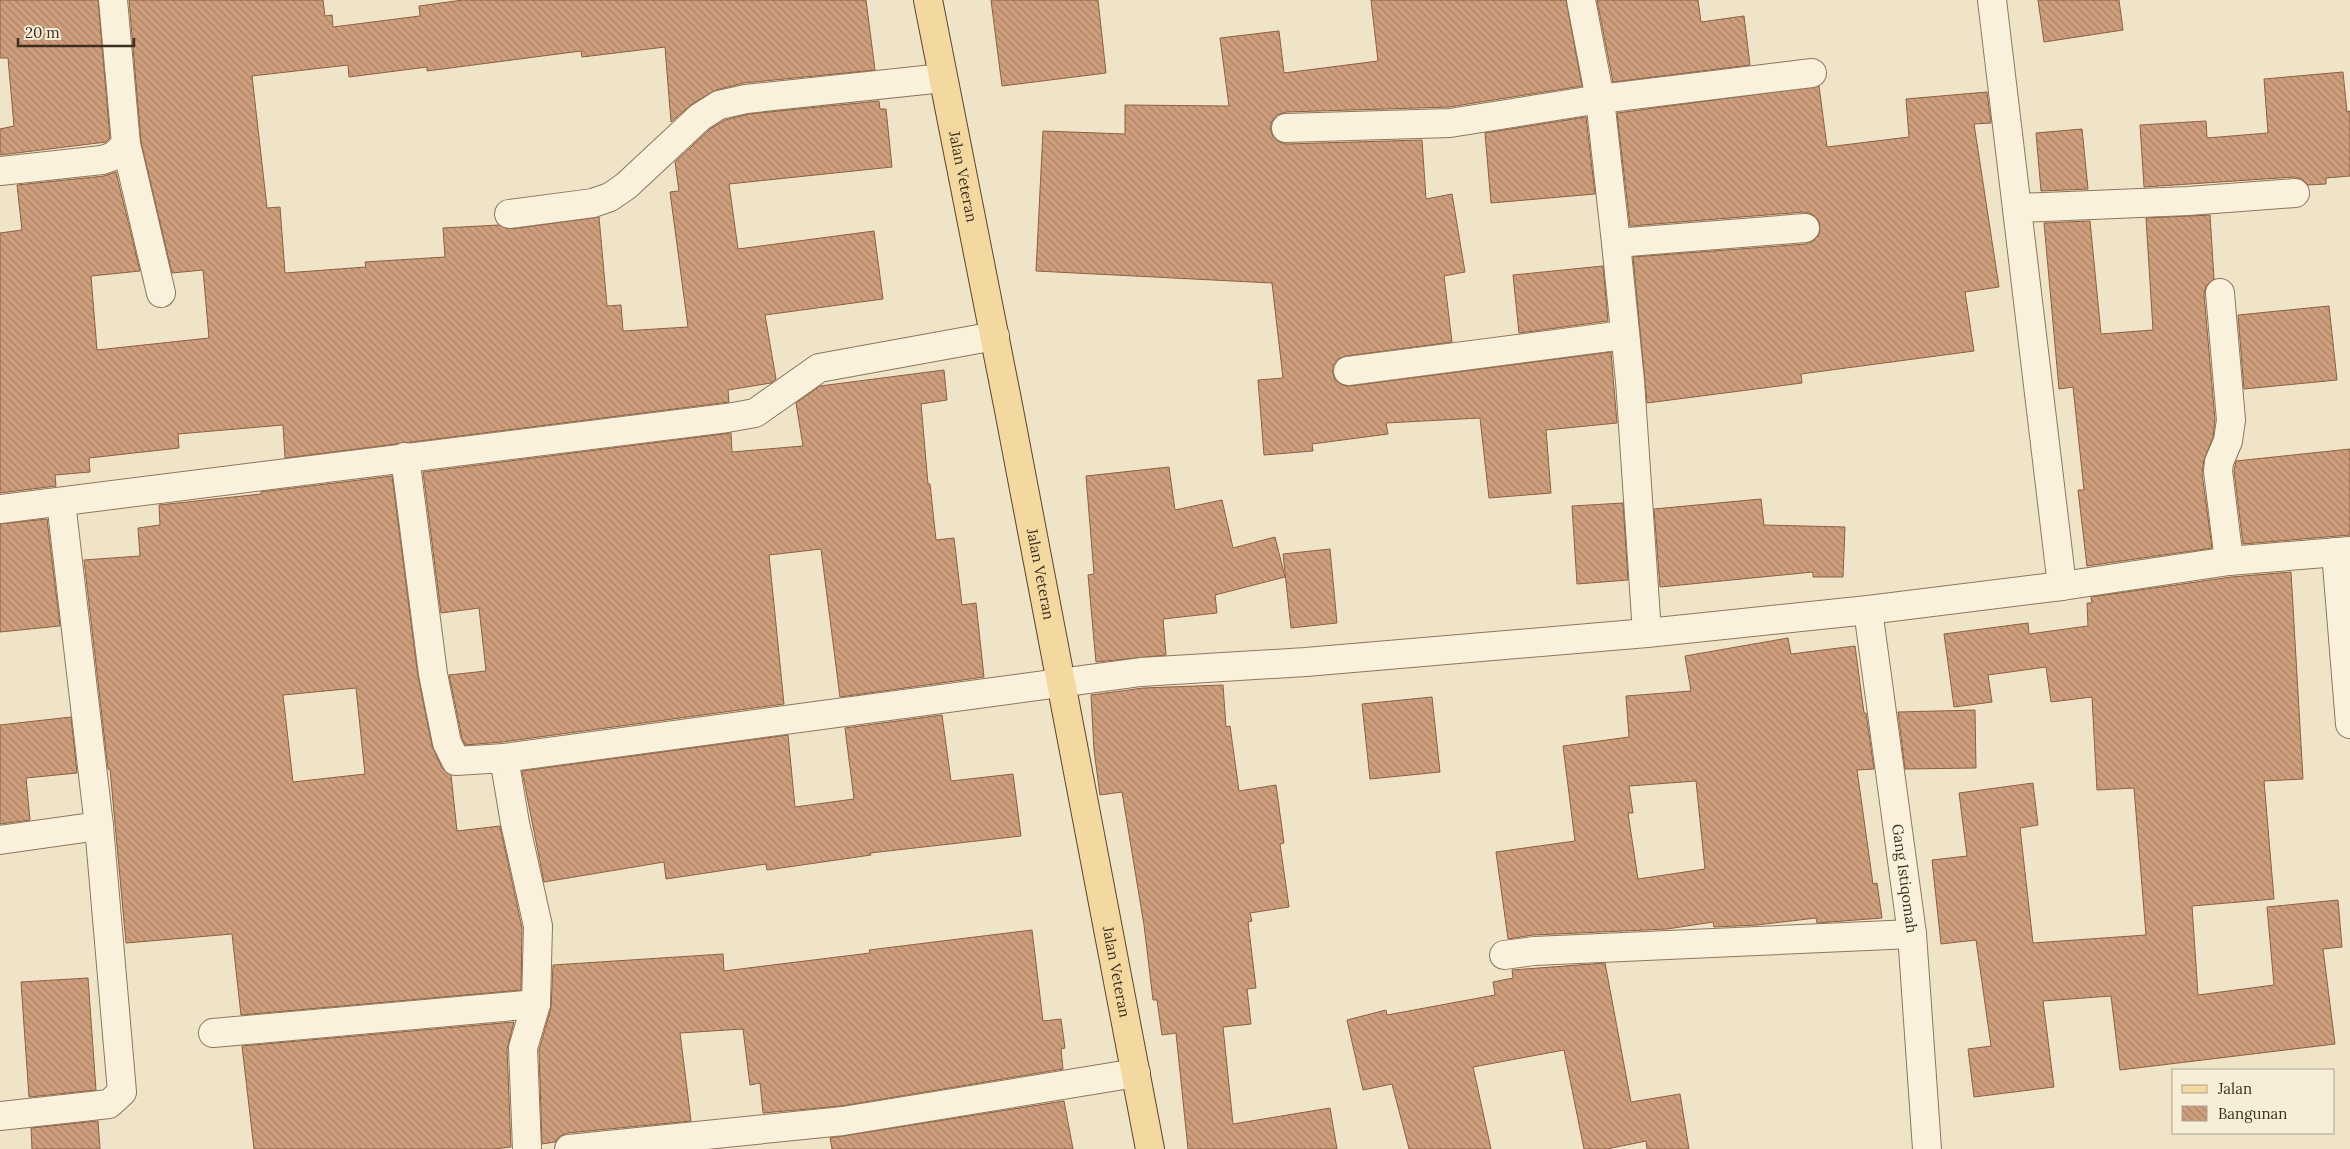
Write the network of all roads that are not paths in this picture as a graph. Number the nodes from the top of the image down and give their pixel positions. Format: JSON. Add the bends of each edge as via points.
{"nodes":[{"id":1,"x":113,"y":0,"type":"edge"},
{"id":2,"x":928,"y":0,"type":"edge"},
{"id":3,"x":1581,"y":0,"type":"edge"},
{"id":4,"x":1992,"y":0,"type":"edge"},
{"id":5,"x":1812,"y":72,"type":"dead end"},
{"id":6,"x":943,"y":78,"type":"junction"},
{"id":7,"x":1600,"y":98,"type":"junction"},
{"id":8,"x":1286,"y":128,"type":"dead end"},
{"id":9,"x":126,"y":144,"type":"junction"},
{"id":10,"x":0,"y":171,"type":"edge"},
{"id":11,"x":2295,"y":194,"type":"dead end"},
{"id":12,"x":2018,"y":208,"type":"junction"},
{"id":13,"x":510,"y":214,"type":"dead end"},
{"id":14,"x":1805,"y":228,"type":"dead end"},
{"id":15,"x":1616,"y":243,"type":"junction"},
{"id":16,"x":161,"y":293,"type":"dead end"},
{"id":17,"x":2220,"y":293,"type":"dead end"},
{"id":18,"x":1624,"y":335,"type":"junction"},
{"id":19,"x":995,"y":336,"type":"junction"},
{"id":20,"x":1348,"y":370,"type":"dead end"},
{"id":21,"x":405,"y":457,"type":"junction"},
{"id":22,"x":61,"y":502,"type":"junction"},
{"id":23,"x":0,"y":509,"type":"edge"},
{"id":24,"x":2343,"y":552,"type":"edge"},
{"id":25,"x":2229,"y":561,"type":"junction"},
{"id":26,"x":2062,"y":586,"type":"junction"},
{"id":27,"x":1868,"y":610,"type":"junction"},
{"id":28,"x":1647,"y":633,"type":"junction"},
{"id":29,"x":1061,"y":684,"type":"junction"},
{"id":30,"x":2350,"y":724,"type":"edge"},
{"id":31,"x":504,"y":758,"type":"junction"},
{"id":32,"x":99,"y":826,"type":"junction"},
{"id":33,"x":0,"y":840,"type":"edge"},
{"id":34,"x":1912,"y":934,"type":"junction"},
{"id":35,"x":1504,"y":955,"type":"dead end"},
{"id":36,"x":536,"y":1004,"type":"junction"},
{"id":37,"x":213,"y":1033,"type":"dead end"},
{"id":38,"x":1136,"y":1073,"type":"junction"},
{"id":39,"x":0,"y":1116,"type":"edge"},
{"id":40,"x":526,"y":1149,"type":"edge"},
{"id":41,"x":569,"y":1149,"type":"edge"},
{"id":42,"x":1150,"y":1149,"type":"edge"},
{"id":43,"x":1927,"y":1149,"type":"edge"}],
"edges":[{"from":1,"to":9,"type":"street"},
{"from":2,"to":6,"type":"main road","name":"Jalan Veteran"},
{"from":3,"to":7,"type":"street"},
{"from":4,"to":12,"type":"street"},
{"from":5,"to":7,"type":"street"},
{"from":6,"to":13,"type":"street","via":[[746,99],[719,105],[700,117],[610,197],[593,203]]},
{"from":6,"to":19,"type":"main road","name":"Jalan Veteran"},
{"from":7,"to":8,"type":"street","via":[[1450,123]]},
{"from":7,"to":15,"type":"street"},
{"from":9,"to":10,"type":"street","via":[[114,156],[102,160]]},
{"from":9,"to":16,"type":"street"},
{"from":11,"to":12,"type":"street"},
{"from":12,"to":26,"type":"street"},
{"from":14,"to":15,"type":"street"},
{"from":15,"to":18,"type":"street"},
{"from":17,"to":25,"type":"street","via":[[2231,420],[2218,470]]},
{"from":18,"to":20,"type":"street"},
{"from":18,"to":28,"type":"street","via":[[1630,380]]},
{"from":19,"to":21,"type":"street","via":[[819,368],[755,413]]},
{"from":19,"to":29,"type":"main road","name":"Jalan Veteran"},
{"from":21,"to":22,"type":"street"},
{"from":21,"to":31,"type":"street","via":[[434,674],[447,743],[456,761]]},
{"from":22,"to":23,"type":"street"},
{"from":22,"to":32,"type":"street"},
{"from":24,"to":25,"type":"street"},
{"from":24,"to":30,"type":"street"},
{"from":25,"to":26,"type":"street"},
{"from":26,"to":27,"type":"street"},
{"from":27,"to":28,"type":"street"},
{"from":27,"to":34,"type":"street","name":"Gang Istiqomah"},
{"from":28,"to":29,"type":"street","via":[[1306,662],[1141,672]]},
{"from":29,"to":31,"type":"street"},
{"from":29,"to":38,"type":"main road","name":"Jalan Veteran"},
{"from":31,"to":36,"type":"street","via":[[538,926]]},
{"from":32,"to":33,"type":"street"},
{"from":32,"to":39,"type":"street","via":[[122,1092],[109,1104]]},
{"from":34,"to":35,"type":"street"},
{"from":34,"to":43,"type":"street","name":"Gang Istiqomah"},
{"from":36,"to":37,"type":"street"},
{"from":36,"to":40,"type":"street","via":[[523,1048]]},
{"from":38,"to":41,"type":"street","via":[[843,1121]]},
{"from":38,"to":42,"type":"main road","name":"Jalan Veteran"}]}
